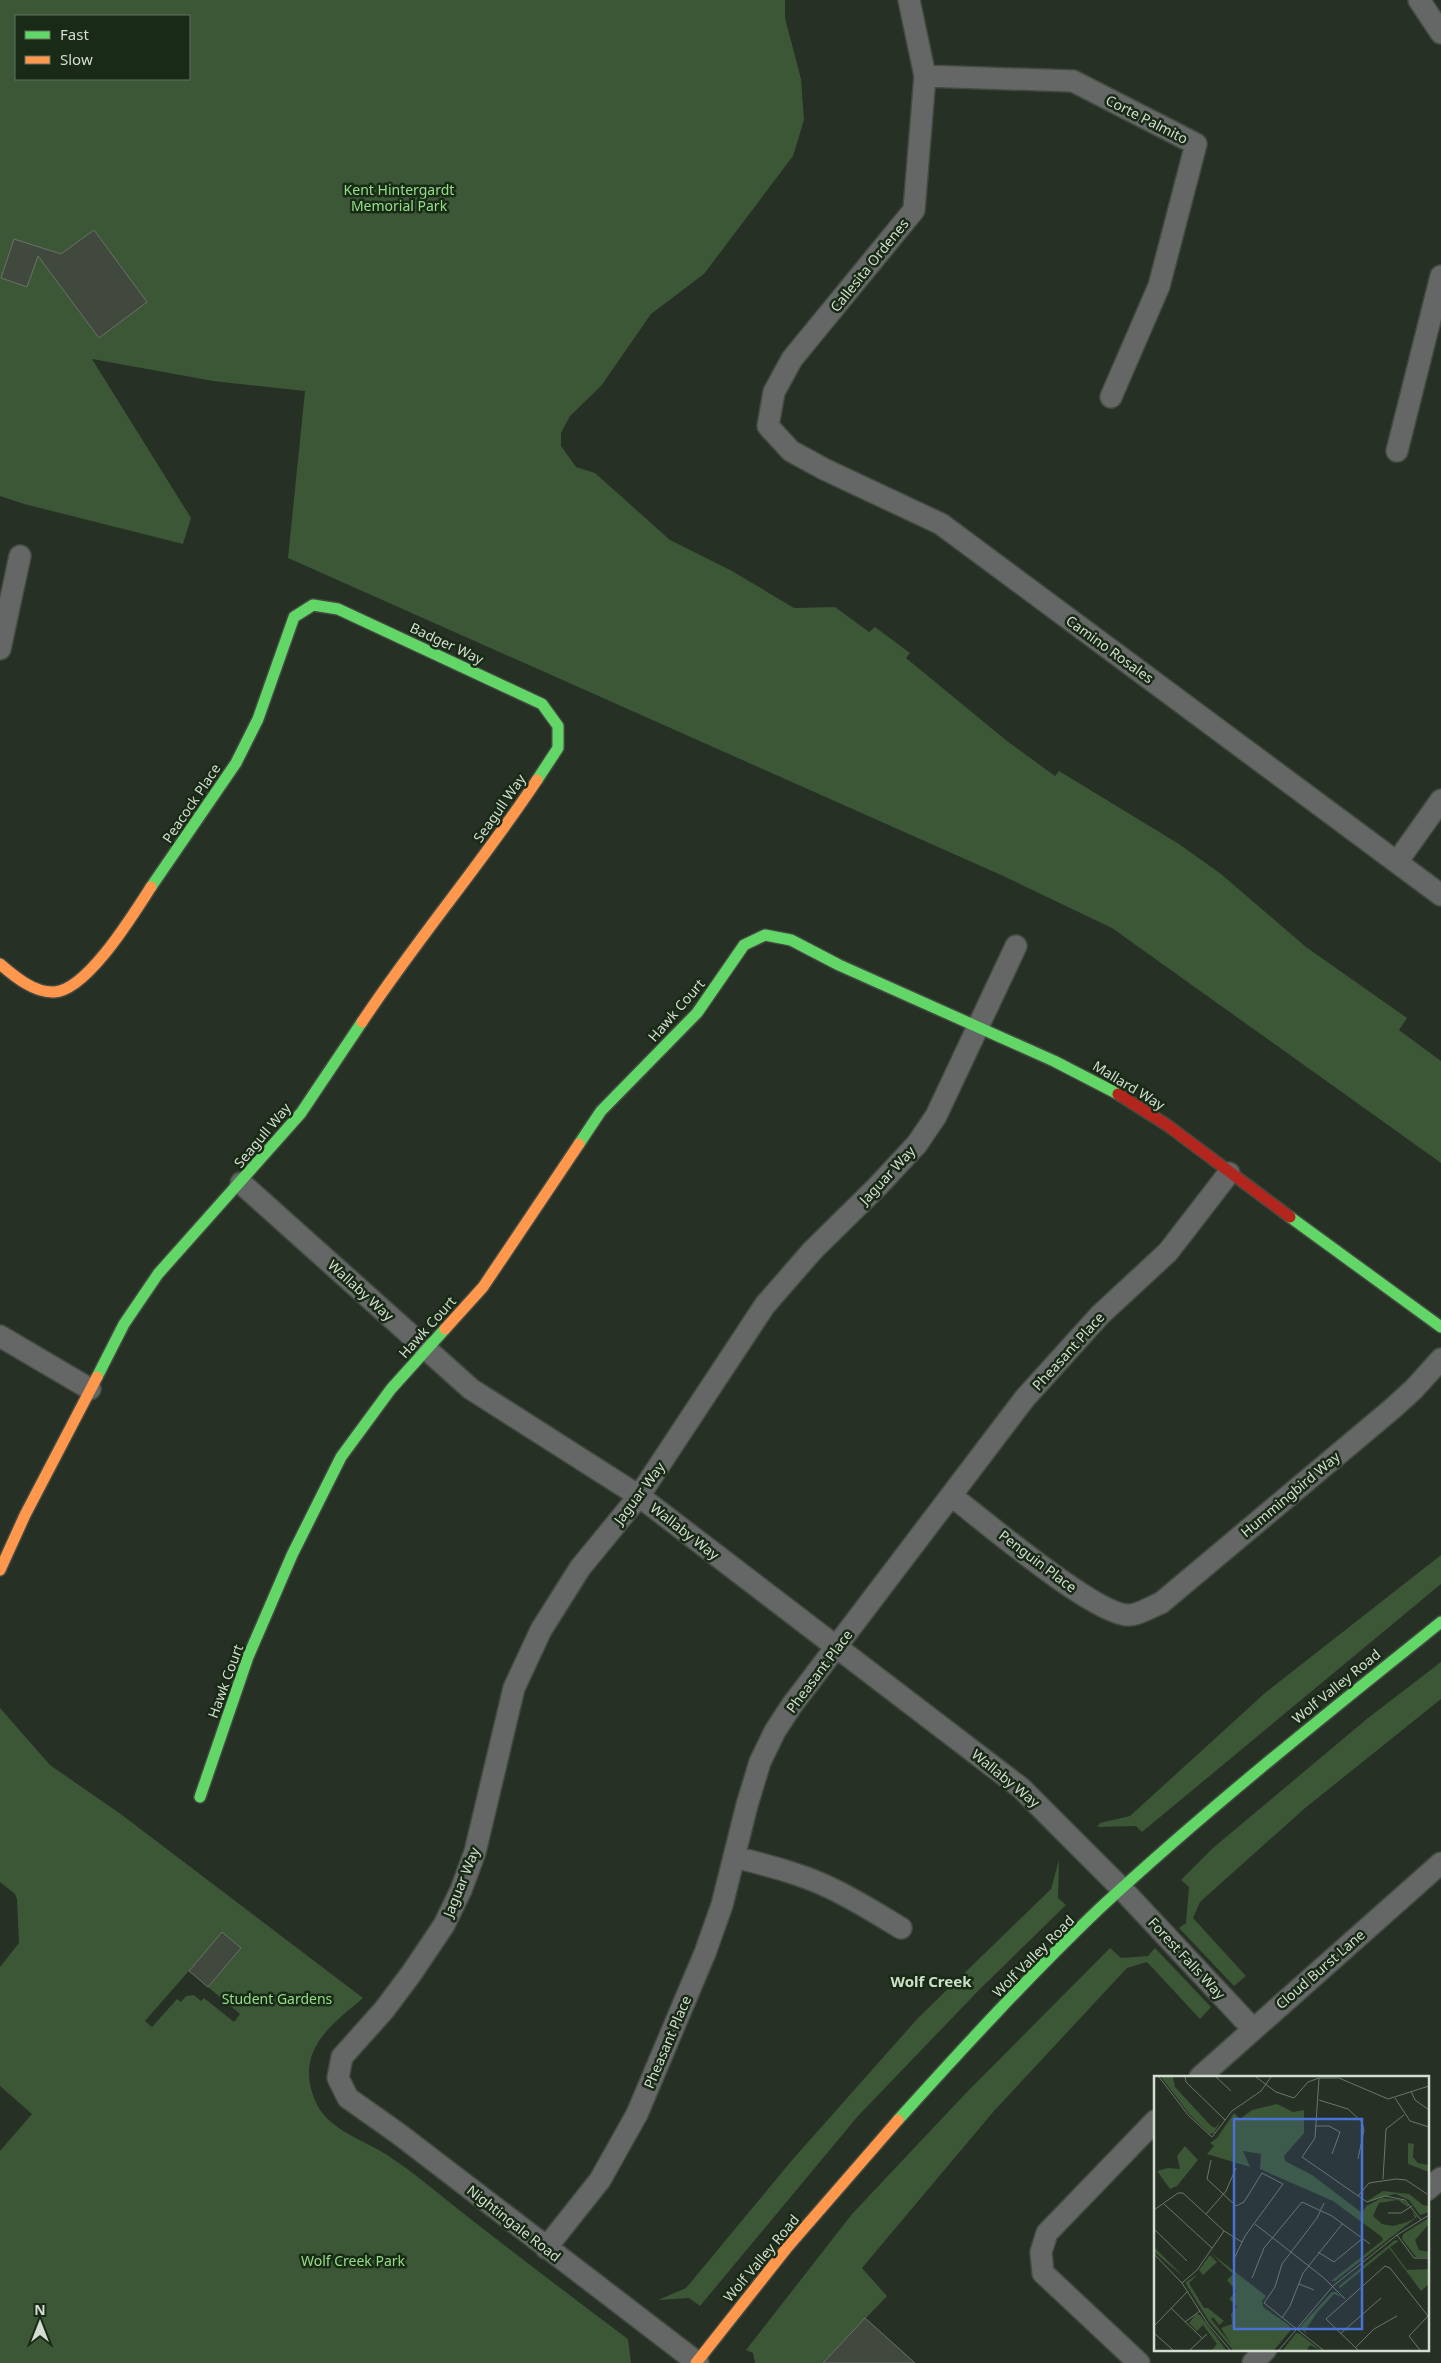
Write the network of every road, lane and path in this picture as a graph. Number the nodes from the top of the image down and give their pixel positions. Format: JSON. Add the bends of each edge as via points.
{"nodes":[{"id":1,"x":909,"y":0,"type":"edge"},
{"id":2,"x":1419,"y":0,"type":"edge"},
{"id":3,"x":1441,"y":34,"type":"edge"},
{"id":4,"x":925,"y":76,"type":"junction"},
{"id":5,"x":1441,"y":276,"type":"edge"},
{"id":6,"x":1111,"y":397,"type":"dead end"},
{"id":7,"x":768,"y":426,"type":"joint"},
{"id":8,"x":1397,"y":451,"type":"dead end"},
{"id":9,"x":20,"y":556,"type":"dead end"},
{"id":10,"x":313,"y":605,"type":"joint"},
{"id":11,"x":0,"y":649,"type":"edge"},
{"id":12,"x":558,"y":726,"type":"joint"},
{"id":13,"x":1441,"y":800,"type":"edge"},
{"id":14,"x":1397,"y":862,"type":"junction"},
{"id":15,"x":1441,"y":895,"type":"edge"},
{"id":16,"x":765,"y":935,"type":"joint"},
{"id":17,"x":1016,"y":946,"type":"dead end"},
{"id":18,"x":0,"y":964,"type":"edge"},
{"id":19,"x":979,"y":1028,"type":"junction"},
{"id":20,"x":1229,"y":1173,"type":"junction"},
{"id":21,"x":241,"y":1182,"type":"junction"},
{"id":22,"x":1441,"y":1327,"type":"edge"},
{"id":23,"x":0,"y":1336,"type":"edge"},
{"id":24,"x":428,"y":1351,"type":"junction"},
{"id":25,"x":1441,"y":1358,"type":"edge"},
{"id":26,"x":90,"y":1389,"type":"junction"},
{"id":27,"x":639,"y":1496,"type":"junction"},
{"id":28,"x":952,"y":1497,"type":"junction"},
{"id":29,"x":0,"y":1570,"type":"edge"},
{"id":30,"x":1129,"y":1615,"type":"joint"},
{"id":31,"x":1441,"y":1622,"type":"edge"},
{"id":32,"x":836,"y":1647,"type":"junction"},
{"id":33,"x":200,"y":1797,"type":"dead end"},
{"id":34,"x":735,"y":1857,"type":"junction"},
{"id":35,"x":1441,"y":1863,"type":"edge"},
{"id":36,"x":1122,"y":1888,"type":"junction"},
{"id":37,"x":902,"y":1928,"type":"dead end"},
{"id":38,"x":1252,"y":2028,"type":"junction"},
{"id":39,"x":1201,"y":2076,"type":"edge"},
{"id":40,"x":338,"y":2078,"type":"joint"},
{"id":41,"x":1154,"y":2122,"type":"edge"},
{"id":42,"x":1441,"y":2178,"type":"edge"},
{"id":43,"x":1428,"y":2189,"type":"edge"},
{"id":44,"x":546,"y":2248,"type":"junction"},
{"id":45,"x":1265,"y":2350,"type":"edge"},
{"id":46,"x":697,"y":2363,"type":"edge"},
{"id":47,"x":1139,"y":2363,"type":"edge"},
{"id":48,"x":1253,"y":2363,"type":"edge"}],
"edges":[{"from":1,"to":4,"type":"street","name":"Callesita Ordenes"},
{"from":2,"to":3,"type":"street"},
{"from":4,"to":6,"type":"street","name":"Corte Palmito","via":[[1074,81],[1196,144],[1159,286]]},
{"from":4,"to":7,"type":"street","name":"Callesita Ordenes","via":[[914,210],[792,359],[774,392]]},
{"from":5,"to":8,"type":"street"},
{"from":7,"to":14,"type":"street","name":"Camino Rosales","via":[[791,451],[941,524]]},
{"from":9,"to":11,"type":"street"},
{"from":10,"to":12,"type":"street","name":"Badger Way","via":[[338,609],[542,704]]},
{"from":10,"to":18,"type":"street","name":"Peacock Place","via":[[294,617],[258,719],[236,763],[115,940],[81,980],[54,992],[22,983]]},
{"from":12,"to":21,"type":"street","name":"Seagull Way","via":[[558,748],[527,795],[400,965],[301,1113]]},
{"from":13,"to":14,"type":"street"},
{"from":14,"to":15,"type":"street","name":"Camino Rosales"},
{"from":16,"to":19,"type":"street","name":"Mallard Way","via":[[792,940],[838,965]]},
{"from":16,"to":24,"type":"street","name":"Hawk Court","via":[[744,945],[697,1013],[601,1111],[484,1287]]},
{"from":17,"to":19,"type":"street","name":"Jaguar Way"},
{"from":19,"to":20,"type":"street","name":"Mallard Way","via":[[1109,1088],[1167,1125]]},
{"from":19,"to":27,"type":"street","name":"Jaguar Way","via":[[936,1116],[917,1144],[783,1282]]},
{"from":20,"to":22,"type":"street","name":"Mallard Way"},
{"from":20,"to":28,"type":"street","name":"Pheasant Place","via":[[1168,1252],[1100,1315],[1025,1398]]},
{"from":21,"to":24,"type":"street","name":"Wallaby Way"},
{"from":21,"to":26,"type":"street","name":"Seagull Way","via":[[158,1274],[124,1324]]},
{"from":23,"to":26,"type":"street"},
{"from":24,"to":27,"type":"street","name":"Wallaby Way","via":[[471,1389]]},
{"from":24,"to":33,"type":"street","name":"Hawk Court","via":[[390,1389],[341,1457],[292,1555],[248,1657]]},
{"from":25,"to":30,"type":"street","name":"Hummingbird Way","via":[[1414,1390],[1161,1603]]},
{"from":26,"to":29,"type":"street","name":"Seagull Way"},
{"from":27,"to":32,"type":"street","name":"Wallaby Way"},
{"from":27,"to":40,"type":"street","name":"Jaguar Way","via":[[580,1568],[541,1630],[514,1688],[475,1852],[461,1890],[444,1925],[411,1974],[342,2057]]},
{"from":28,"to":30,"type":"street","name":"Penguin Place","via":[[1062,1581],[1098,1604]]},
{"from":28,"to":32,"type":"street","name":"Pheasant Place"},
{"from":31,"to":36,"type":"street","name":"Wolf Valley Road","via":[[1296,1737]]},
{"from":32,"to":34,"type":"street","name":"Pheasant Place","via":[[771,1739],[747,1804]]},
{"from":32,"to":36,"type":"street","name":"Wallaby Way","via":[[1021,1788]]},
{"from":34,"to":37,"type":"street","via":[[824,1885]]},
{"from":34,"to":44,"type":"street","name":"Pheasant Place","via":[[706,1953],[637,2114],[600,2180]]},
{"from":35,"to":38,"type":"street","name":"Cloud Burst Lane"},
{"from":36,"to":38,"type":"street","name":"Forest Falls Way"},
{"from":36,"to":46,"type":"street","name":"Wolf Valley Road","via":[[992,2017],[866,2153]]},
{"from":38,"to":39,"type":"street","name":"Cloud Burst Lane"},
{"from":40,"to":44,"type":"street","name":"Nightingale Road","via":[[348,2098]]},
{"from":41,"to":47,"type":"street","via":[[1047,2233],[1041,2252],[1043,2273]]},
{"from":42,"to":43,"type":"street"},
{"from":44,"to":46,"type":"street","name":"Nightingale Road"},
{"from":45,"to":48,"type":"street"}]}
